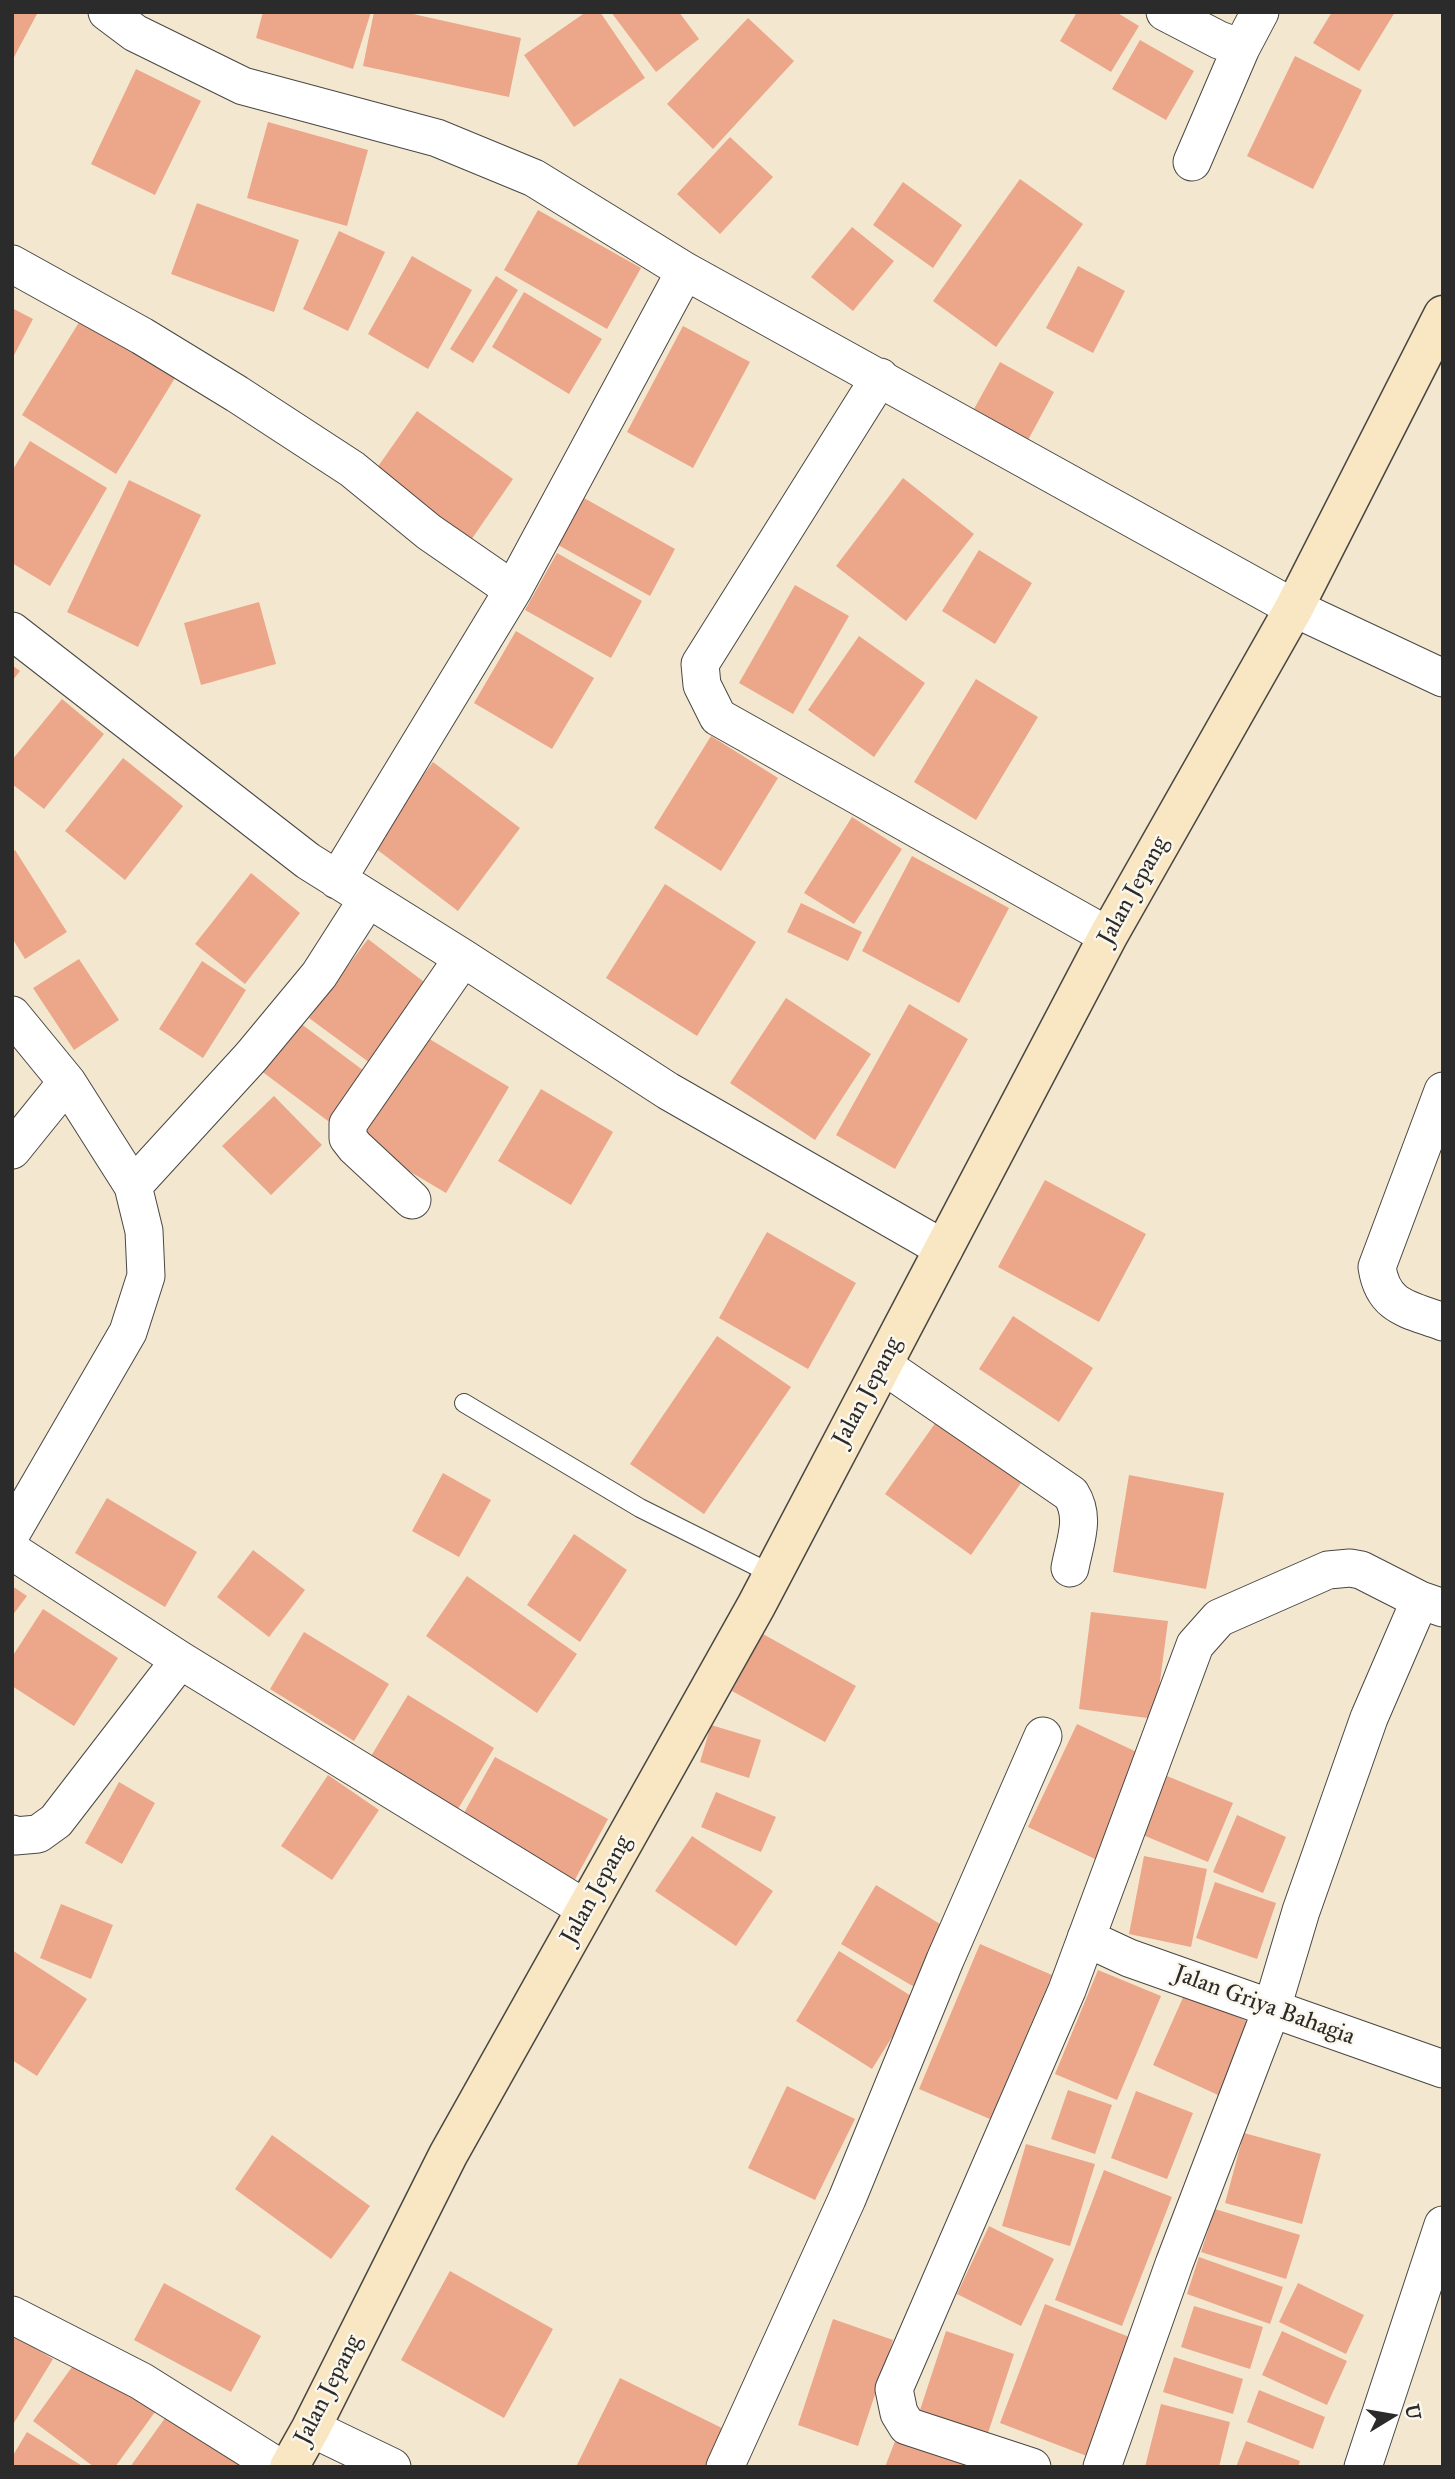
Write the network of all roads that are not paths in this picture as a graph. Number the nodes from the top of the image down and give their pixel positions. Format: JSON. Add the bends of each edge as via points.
{"nodes":[{"id":1,"x":107,"y":12,"type":"edge"},
{"id":2,"x":1165,"y":12,"type":"edge"},
{"id":3,"x":1260,"y":12,"type":"edge"},
{"id":4,"x":1241,"y":48,"type":"junction"},
{"id":5,"x":1192,"y":162,"type":"dead end"},
{"id":6,"x":12,"y":264,"type":"edge"},
{"id":7,"x":685,"y":271,"type":"junction"},
{"id":8,"x":1440,"y":323,"type":"edge"},
{"id":9,"x":880,"y":377,"type":"junction"},
{"id":10,"x":513,"y":590,"type":"junction"},
{"id":11,"x":1294,"y":608,"type":"junction"},
{"id":12,"x":12,"y":631,"type":"edge"},
{"id":13,"x":1443,"y":678,"type":"edge"},
{"id":14,"x":352,"y":890,"type":"junction"},
{"id":15,"x":1108,"y":936,"type":"junction"},
{"id":16,"x":463,"y":958,"type":"junction"},
{"id":17,"x":12,"y":1015,"type":"edge"},
{"id":18,"x":67,"y":1082,"type":"junction"},
{"id":19,"x":1443,"y":1091,"type":"edge"},
{"id":20,"x":12,"y":1150,"type":"edge"},
{"id":21,"x":133,"y":1186,"type":"junction"},
{"id":22,"x":412,"y":1199,"type":"dead end"},
{"id":23,"x":944,"y":1249,"type":"junction"},
{"id":24,"x":1443,"y":1322,"type":"edge"},
{"id":25,"x":883,"y":1365,"type":"junction"},
{"id":26,"x":464,"y":1404,"type":"dead end"},
{"id":27,"x":12,"y":1532,"type":"edge"},
{"id":28,"x":12,"y":1551,"type":"edge"},
{"id":29,"x":1070,"y":1568,"type":"dead end"},
{"id":30,"x":772,"y":1574,"type":"junction"},
{"id":31,"x":1432,"y":1604,"type":"edge"},
{"id":32,"x":180,"y":1660,"type":"junction"},
{"id":33,"x":1043,"y":1737,"type":"dead end"},
{"id":34,"x":12,"y":1834,"type":"edge"},
{"id":35,"x":586,"y":1909,"type":"junction"},
{"id":36,"x":1086,"y":1938,"type":"junction"},
{"id":37,"x":1272,"y":2008,"type":"junction"},
{"id":38,"x":1443,"y":2069,"type":"edge"},
{"id":39,"x":1443,"y":2224,"type":"edge"},
{"id":40,"x":12,"y":2315,"type":"edge"},
{"id":41,"x":311,"y":2428,"type":"junction"},
{"id":42,"x":278,"y":2467,"type":"edge"},
{"id":43,"x":289,"y":2467,"type":"edge"},
{"id":44,"x":392,"y":2467,"type":"edge"},
{"id":45,"x":726,"y":2467,"type":"edge"},
{"id":46,"x":1032,"y":2467,"type":"edge"},
{"id":47,"x":1102,"y":2467,"type":"edge"},
{"id":48,"x":1363,"y":2467,"type":"edge"}],
"edges":[{"from":1,"to":7,"type":"street","via":[[135,33],[243,86],[437,138],[534,178]]},
{"from":2,"to":4,"type":"street"},
{"from":3,"to":4,"type":"street"},
{"from":4,"to":5,"type":"street"},
{"from":6,"to":10,"type":"street","via":[[260,409],[352,469],[429,532]]},
{"from":7,"to":9,"type":"street"},
{"from":7,"to":10,"type":"street"},
{"from":8,"to":11,"type":"street","name":"Jalan Jepang"},
{"from":9,"to":11,"type":"street"},
{"from":9,"to":15,"type":"street","via":[[700,664],[702,685],[718,717]]},
{"from":10,"to":14,"type":"street"},
{"from":11,"to":13,"type":"street"},
{"from":11,"to":15,"type":"street","name":"Jalan Jepang"},
{"from":12,"to":14,"type":"street","via":[[307,861]]},
{"from":14,"to":16,"type":"street"},
{"from":14,"to":21,"type":"street","via":[[311,986]]},
{"from":15,"to":23,"type":"street","name":"Jalan Jepang"},
{"from":16,"to":22,"type":"street","via":[[348,1124],[348,1138],[355,1147]]},
{"from":16,"to":23,"type":"street","via":[[668,1091]]},
{"from":17,"to":18,"type":"street"},
{"from":18,"to":20,"type":"street"},
{"from":18,"to":21,"type":"street"},
{"from":19,"to":24,"type":"street","via":[[1377,1267],[1383,1291],[1391,1301]]},
{"from":21,"to":27,"type":"street","via":[[144,1231],[146,1276],[128,1332]]},
{"from":23,"to":25,"type":"street","name":"Jalan Jepang"},
{"from":25,"to":29,"type":"street","via":[[1071,1494],[1080,1517]]},
{"from":25,"to":30,"type":"street","name":"Jalan Jepang"},
{"from":26,"to":30,"type":"lane","via":[[640,1508]]},
{"from":28,"to":32,"type":"street"},
{"from":30,"to":35,"type":"street","name":"Jalan Jepang"},
{"from":31,"to":36,"type":"street","via":[[1361,1570],[1339,1569],[1219,1618],[1195,1645]]},
{"from":31,"to":37,"type":"street","via":[[1369,1718]]},
{"from":32,"to":34,"type":"street","via":[[56,1821],[38,1834]]},
{"from":32,"to":35,"type":"street"},
{"from":33,"to":45,"type":"street"},
{"from":35,"to":41,"type":"street","name":"Jalan Jepang","via":[[448,2155]]},
{"from":36,"to":37,"type":"street","name":"Jalan Griya Bahagia","via":[[1129,1958]]},
{"from":36,"to":46,"type":"street","via":[[894,2389],[907,2426]]},
{"from":37,"to":38,"type":"street","name":"Jalan Griya Bahagia"},
{"from":37,"to":47,"type":"street"},
{"from":39,"to":48,"type":"street"},
{"from":40,"to":42,"type":"street","via":[[141,2381]]},
{"from":41,"to":43,"type":"street","name":"Jalan Jepang"},
{"from":41,"to":44,"type":"street"}]}
